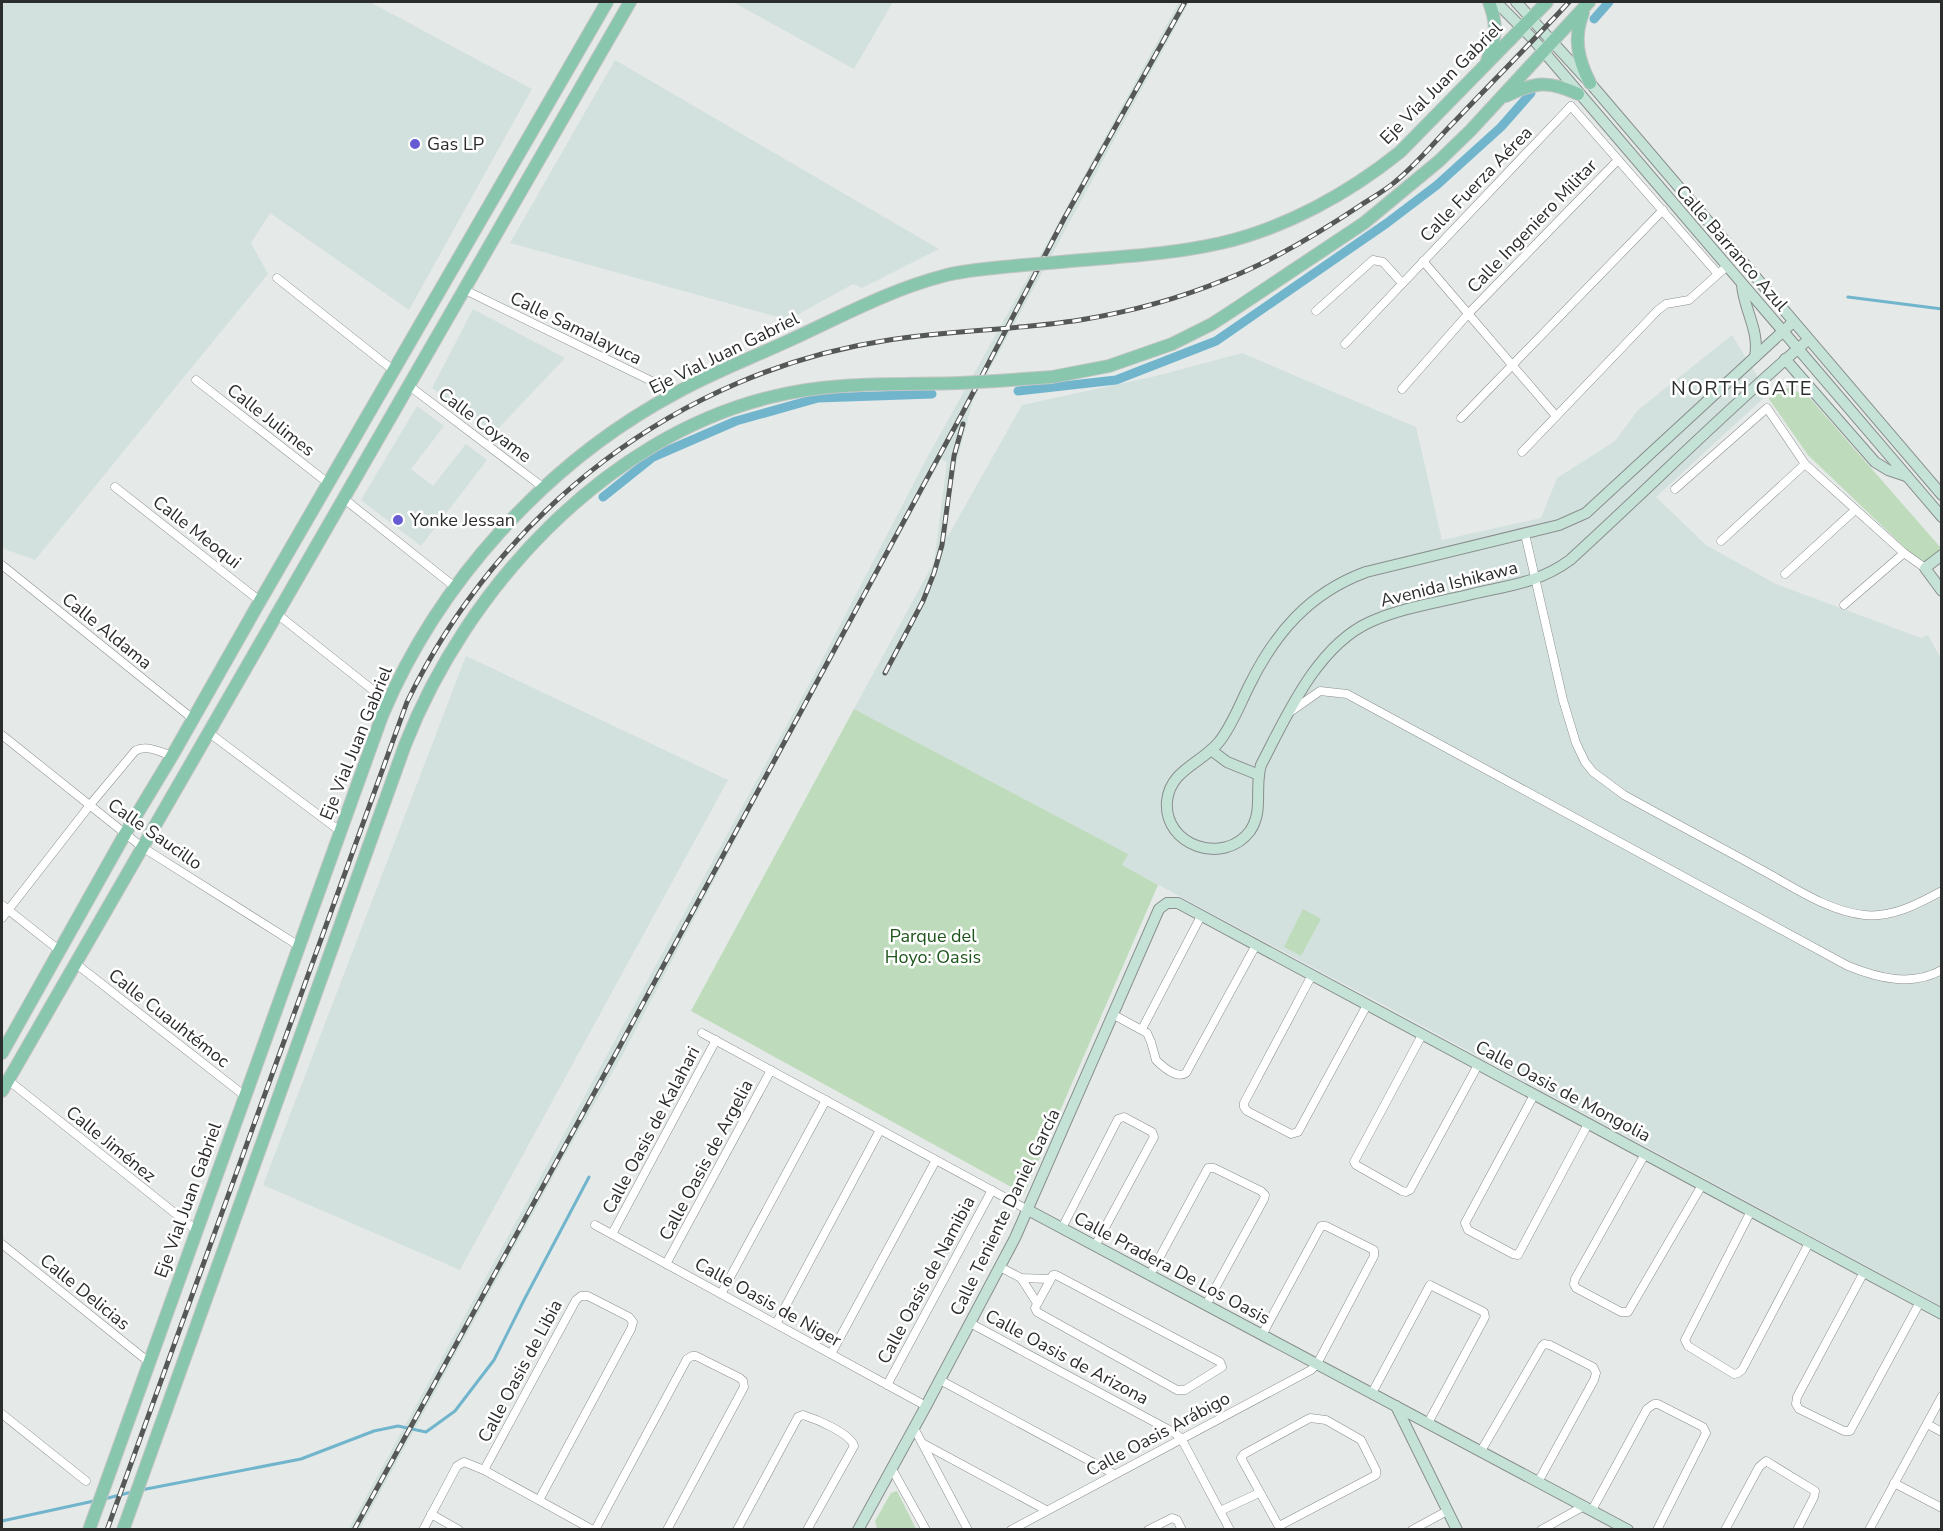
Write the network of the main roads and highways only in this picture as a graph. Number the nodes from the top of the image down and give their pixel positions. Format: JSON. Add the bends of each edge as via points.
{"nodes":[{"id":1,"x":607,"y":2,"type":"edge"},
{"id":2,"x":630,"y":2,"type":"edge"},
{"id":3,"x":1489,"y":2,"type":"edge"},
{"id":4,"x":1547,"y":2,"type":"edge"},
{"id":5,"x":1589,"y":2,"type":"edge"},
{"id":6,"x":1486,"y":65,"type":"junction"},
{"id":7,"x":1590,"y":83,"type":"road end"},
{"id":8,"x":1578,"y":94,"type":"road end"},
{"id":9,"x":1499,"y":99,"type":"junction"},
{"id":10,"x":496,"y":193,"type":"junction"},
{"id":11,"x":513,"y":202,"type":"junction"},
{"id":12,"x":2,"y":1053,"type":"edge"},
{"id":13,"x":5,"y":1086,"type":"edge"},
{"id":14,"x":89,"y":1530,"type":"edge"},
{"id":15,"x":123,"y":1530,"type":"edge"}],
"edges":[{"from":1,"to":10,"type":"main road"},
{"from":2,"to":11,"type":"main road"},
{"from":3,"to":6,"type":"main road","via":[[1496,28]]},
{"from":4,"to":6,"type":"main road","name":"Eje Vial Juan Gabriel"},
{"from":5,"to":7,"type":"main road","via":[[1582,14],[1577,43]]},
{"from":5,"to":9,"type":"main road"},
{"from":6,"to":14,"type":"main road","name":"Eje Vial Juan Gabriel","bridge":true,"via":[[1388,161],[1342,192],[1246,236],[1157,254],[960,272],[906,287],[676,393],[605,439],[544,488],[489,545],[419,642],[388,702]]},
{"from":8,"to":9,"type":"main road","via":[[1559,86],[1538,84]]},
{"from":9,"to":15,"type":"main road","bridge":true,"via":[[1456,146],[1397,197],[1212,324],[1172,344],[1109,366],[1052,377],[813,389],[760,399],[708,418],[634,457],[587,494],[527,551],[480,607],[416,716]]},
{"from":10,"to":11,"type":"main road"},
{"from":10,"to":12,"type":"main road"},
{"from":11,"to":13,"type":"main road"}]}
